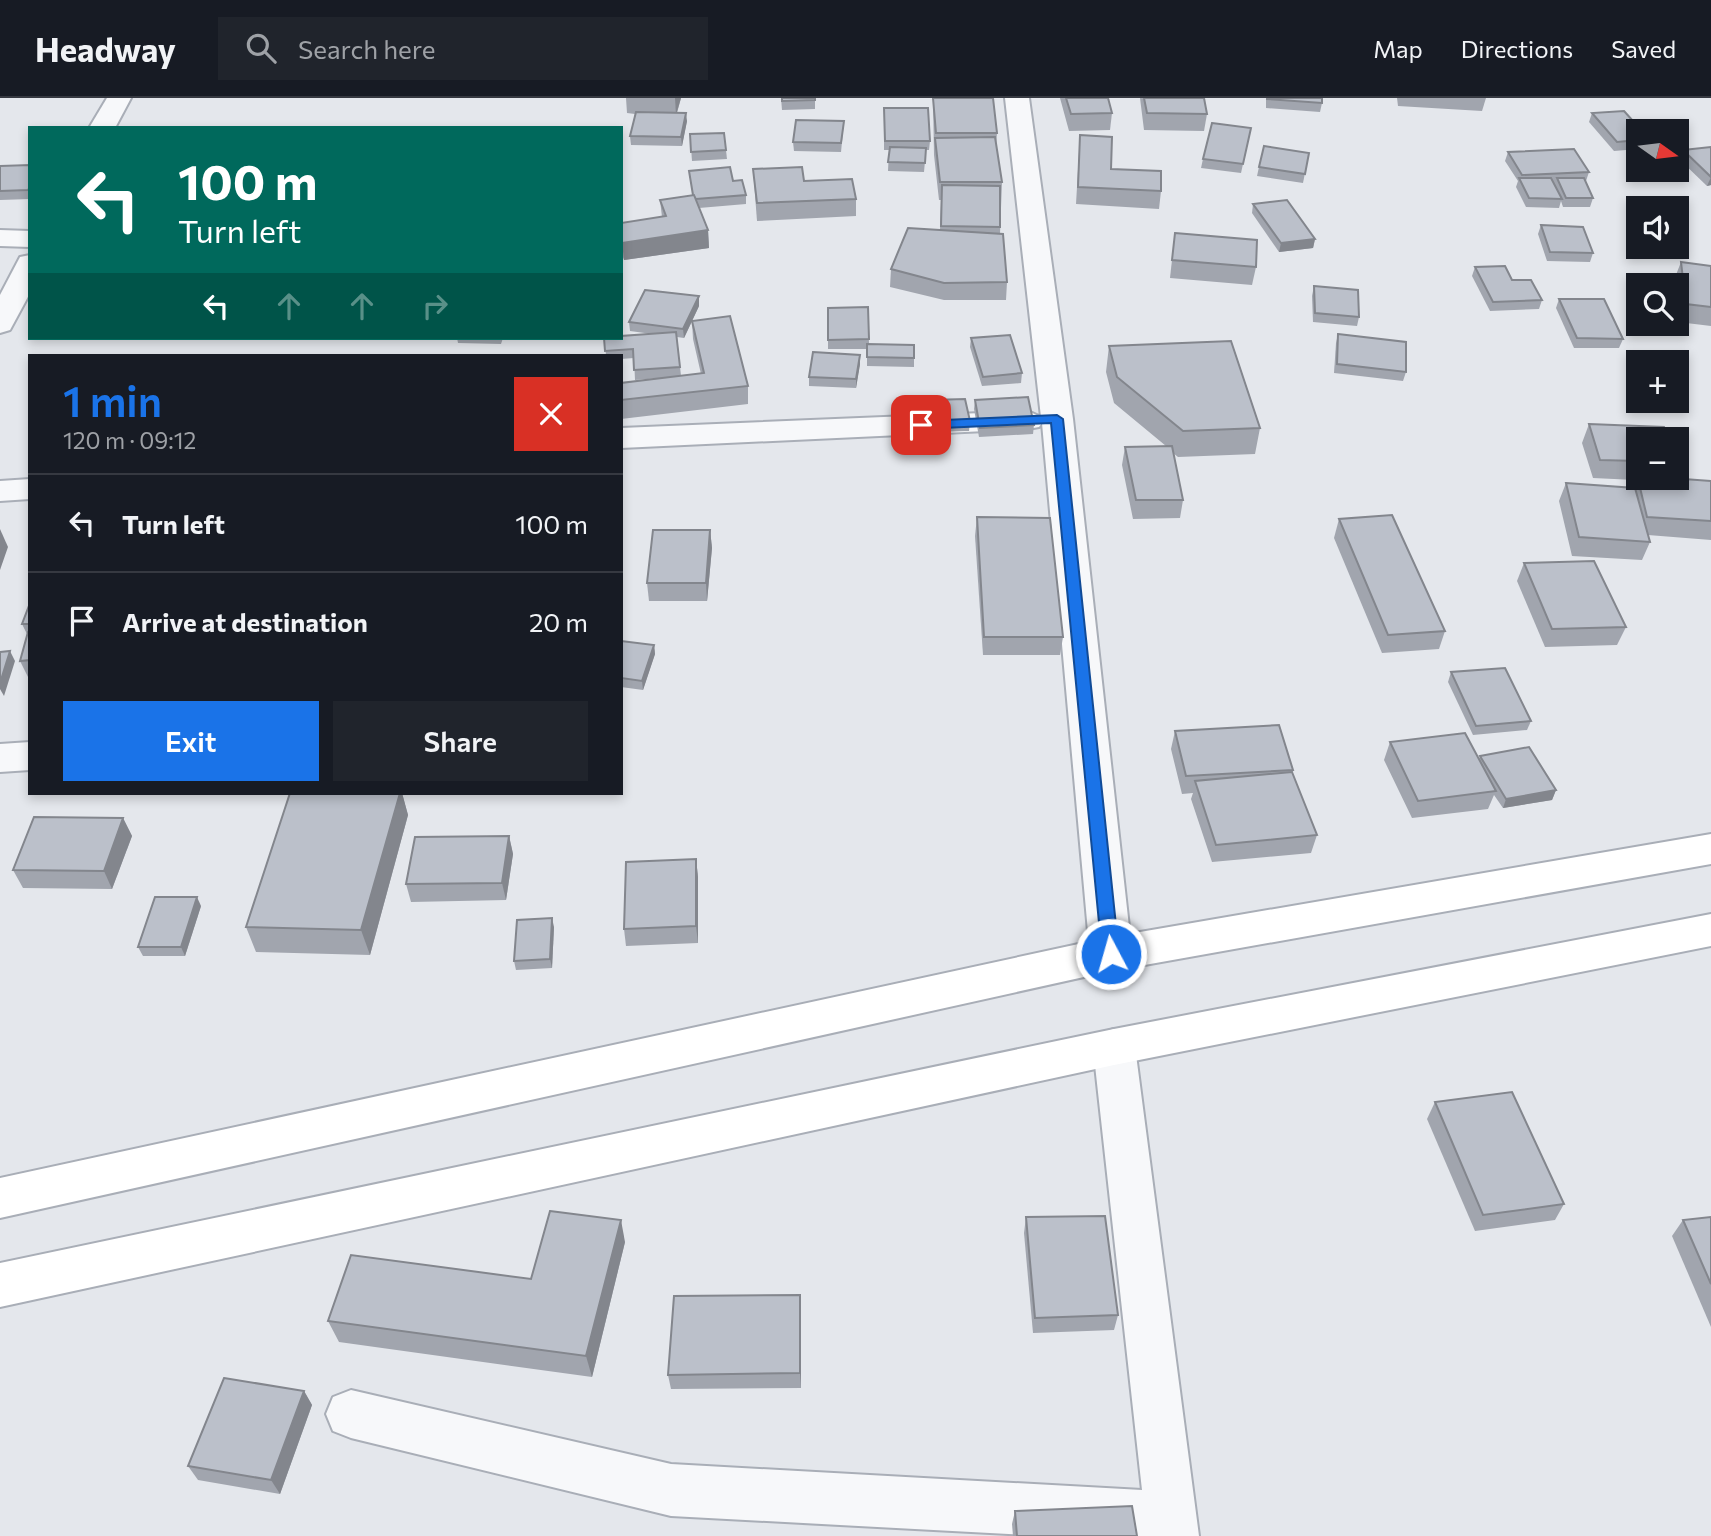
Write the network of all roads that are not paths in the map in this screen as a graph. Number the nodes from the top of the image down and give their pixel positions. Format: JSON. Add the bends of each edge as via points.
{"nodes":[{"id":1,"x":119,"y":98,"type":"edge"},
{"id":2,"x":1017,"y":98,"type":"edge"},
{"id":3,"x":103,"y":126,"type":"edge"},
{"id":4,"x":0,"y":238,"type":"edge"},
{"id":5,"x":28,"y":239,"type":"edge"},
{"id":6,"x":28,"y":266,"type":"edge"},
{"id":7,"x":0,"y":324,"type":"edge"},
{"id":8,"x":1057,"y":419,"type":"junction"},
{"id":9,"x":623,"y":438,"type":"edge"},
{"id":10,"x":28,"y":489,"type":"edge"},
{"id":11,"x":0,"y":491,"type":"edge"},
{"id":12,"x":28,"y":756,"type":"edge"},
{"id":13,"x":0,"y":758,"type":"edge"},
{"id":14,"x":1711,"y":849,"type":"edge"},
{"id":15,"x":1711,"y":930,"type":"edge"},
{"id":16,"x":1111,"y":954,"type":"junction"},
{"id":17,"x":1114,"y":1047,"type":"junction"},
{"id":18,"x":0,"y":1198,"type":"edge"},
{"id":19,"x":0,"y":1285,"type":"edge"},
{"id":20,"x":351,"y":1414,"type":"dead end"},
{"id":21,"x":1172,"y":1527,"type":"edge"}],
"edges":[{"from":1,"to":3,"type":"street"},
{"from":2,"to":8,"type":"street"},
{"from":4,"to":5,"type":"street"},
{"from":6,"to":7,"type":"street"},
{"from":8,"to":9,"type":"street"},
{"from":8,"to":16,"type":"street"},
{"from":10,"to":11,"type":"street"},
{"from":12,"to":13,"type":"street"},
{"from":14,"to":16,"type":"street"},
{"from":15,"to":17,"type":"street"},
{"from":16,"to":18,"type":"street"},
{"from":17,"to":19,"type":"street"},
{"from":17,"to":21,"type":"street"},
{"from":20,"to":21,"type":"street","via":[[671,1490]]}]}
